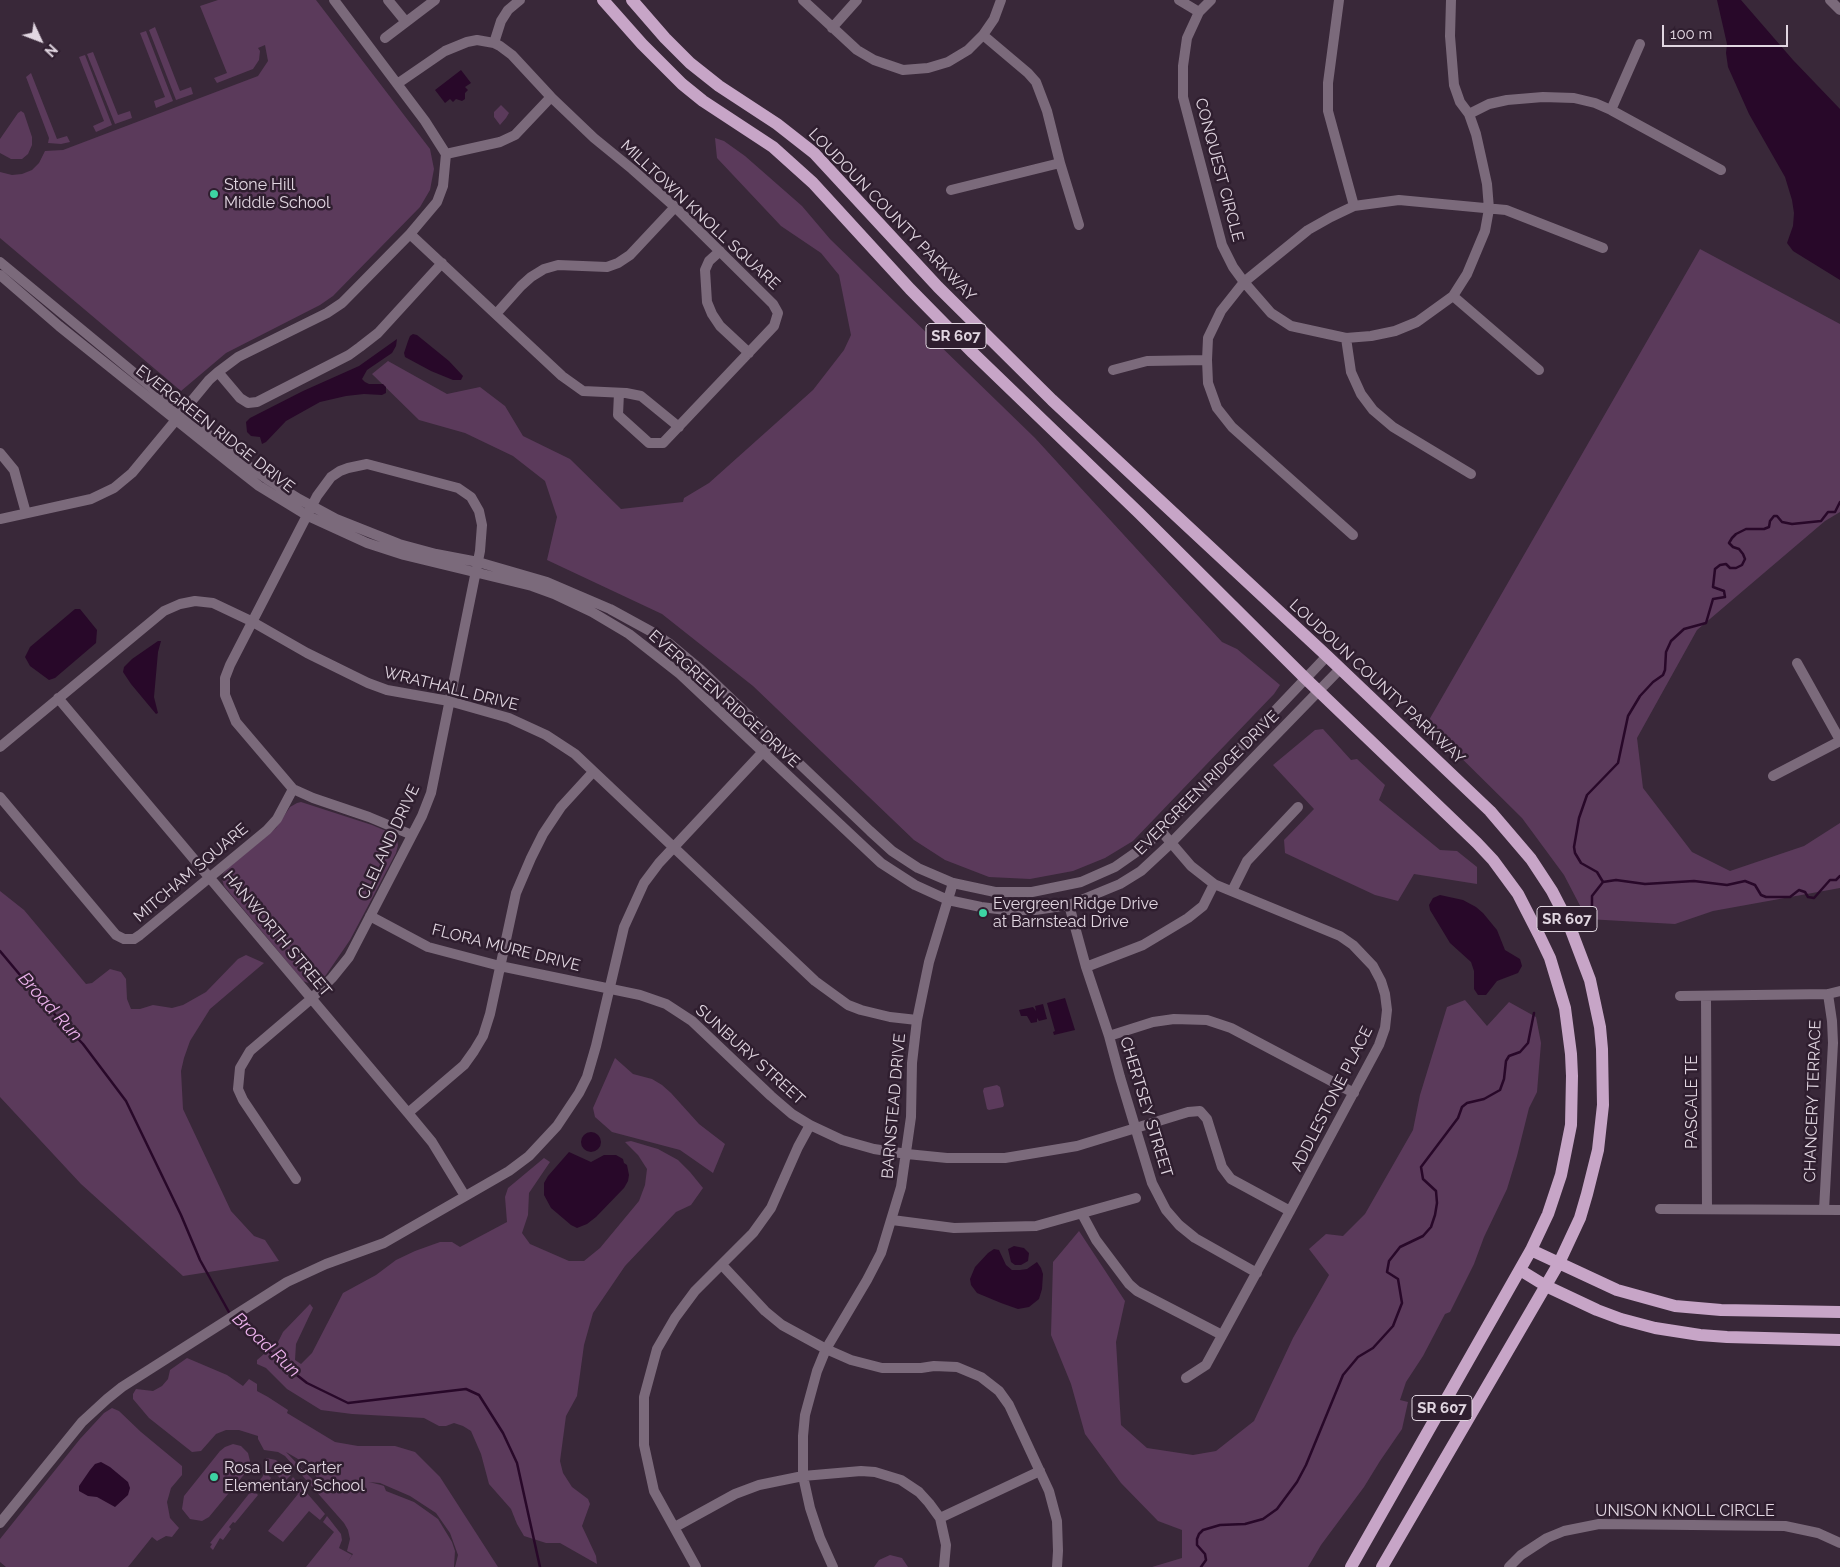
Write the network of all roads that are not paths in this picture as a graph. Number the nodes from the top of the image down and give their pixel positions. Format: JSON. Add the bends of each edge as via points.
{"nodes":[{"id":1,"x":334,"y":0,"type":"edge"},
{"id":2,"x":388,"y":0,"type":"edge"},
{"id":3,"x":435,"y":0,"type":"edge"},
{"id":4,"x":520,"y":0,"type":"edge"},
{"id":5,"x":603,"y":0,"type":"edge"},
{"id":6,"x":632,"y":0,"type":"edge"},
{"id":7,"x":803,"y":0,"type":"edge"},
{"id":8,"x":857,"y":0,"type":"edge"},
{"id":9,"x":1001,"y":0,"type":"edge"},
{"id":10,"x":1179,"y":0,"type":"edge"},
{"id":11,"x":1212,"y":0,"type":"edge"},
{"id":12,"x":1339,"y":0,"type":"edge"},
{"id":13,"x":1451,"y":0,"type":"edge"},
{"id":14,"x":1830,"y":0,"type":"edge"},
{"id":15,"x":1840,"y":10,"type":"edge"},
{"id":16,"x":1200,"y":12,"type":"junction"},
{"id":17,"x":406,"y":22,"type":"junction"},
{"id":18,"x":832,"y":28,"type":"junction"},
{"id":19,"x":983,"y":35,"type":"junction"},
{"id":20,"x":385,"y":38,"type":"dead end"},
{"id":21,"x":494,"y":43,"type":"junction"},
{"id":22,"x":1640,"y":44,"type":"dead end"},
{"id":23,"x":397,"y":84,"type":"junction"},
{"id":24,"x":551,"y":96,"type":"junction"},
{"id":25,"x":1611,"y":110,"type":"junction"},
{"id":26,"x":1469,"y":114,"type":"junction"},
{"id":27,"x":446,"y":154,"type":"junction"},
{"id":28,"x":1060,"y":163,"type":"junction"},
{"id":29,"x":1722,"y":170,"type":"dead end"},
{"id":30,"x":951,"y":190,"type":"dead end"},
{"id":31,"x":1354,"y":206,"type":"junction"},
{"id":32,"x":675,"y":208,"type":"junction"},
{"id":33,"x":1488,"y":209,"type":"junction"},
{"id":34,"x":1079,"y":225,"type":"dead end"},
{"id":35,"x":410,"y":234,"type":"junction"},
{"id":36,"x":1603,"y":248,"type":"dead end"},
{"id":37,"x":720,"y":251,"type":"junction"},
{"id":38,"x":442,"y":263,"type":"junction"},
{"id":39,"x":1,"y":268,"type":"edge"},
{"id":40,"x":1244,"y":282,"type":"junction"},
{"id":41,"x":1453,"y":296,"type":"junction"},
{"id":42,"x":496,"y":314,"type":"junction"},
{"id":43,"x":1346,"y":338,"type":"junction"},
{"id":44,"x":749,"y":353,"type":"junction"},
{"id":45,"x":1206,"y":360,"type":"junction"},
{"id":46,"x":1113,"y":370,"type":"dead end"},
{"id":47,"x":1539,"y":370,"type":"dead end"},
{"id":48,"x":218,"y":372,"type":"junction"},
{"id":49,"x":619,"y":393,"type":"junction"},
{"id":50,"x":180,"y":416,"type":"junction"},
{"id":51,"x":678,"y":427,"type":"junction"},
{"id":52,"x":0,"y":453,"type":"edge"},
{"id":53,"x":1471,"y":474,"type":"dead end"},
{"id":54,"x":310,"y":511,"type":"junction"},
{"id":55,"x":26,"y":513,"type":"junction"},
{"id":56,"x":0,"y":519,"type":"edge"},
{"id":57,"x":1353,"y":535,"type":"dead end"},
{"id":58,"x":477,"y":567,"type":"junction"},
{"id":59,"x":252,"y":621,"type":"junction"},
{"id":60,"x":1327,"y":656,"type":"junction"},
{"id":61,"x":1797,"y":662,"type":"dead end"},
{"id":62,"x":1340,"y":669,"type":"junction"},
{"id":63,"x":1306,"y":679,"type":"junction"},
{"id":64,"x":1318,"y":691,"type":"junction"},
{"id":65,"x":58,"y":698,"type":"junction"},
{"id":66,"x":449,"y":702,"type":"junction"},
{"id":67,"x":774,"y":740,"type":"junction"},
{"id":68,"x":1840,"y":740,"type":"edge"},
{"id":69,"x":0,"y":747,"type":"edge"},
{"id":70,"x":763,"y":752,"type":"junction"},
{"id":71,"x":593,"y":772,"type":"junction"},
{"id":72,"x":1773,"y":776,"type":"dead end"},
{"id":73,"x":294,"y":789,"type":"junction"},
{"id":74,"x":0,"y":797,"type":"edge"},
{"id":75,"x":1298,"y":807,"type":"dead end"},
{"id":76,"x":1161,"y":831,"type":"junction"},
{"id":77,"x":412,"y":835,"type":"junction"},
{"id":78,"x":1170,"y":844,"type":"junction"},
{"id":79,"x":673,"y":847,"type":"junction"},
{"id":80,"x":209,"y":878,"type":"junction"},
{"id":81,"x":953,"y":883,"type":"junction"},
{"id":82,"x":1214,"y":884,"type":"junction"},
{"id":83,"x":1232,"y":891,"type":"junction"},
{"id":84,"x":948,"y":900,"type":"junction"},
{"id":85,"x":1069,"y":905,"type":"junction"},
{"id":86,"x":370,"y":916,"type":"junction"},
{"id":87,"x":500,"y":966,"type":"junction"},
{"id":88,"x":1086,"y":967,"type":"junction"},
{"id":89,"x":610,"y":988,"type":"junction"},
{"id":90,"x":1840,"y":991,"type":"edge"},
{"id":91,"x":1828,"y":994,"type":"junction"},
{"id":92,"x":1680,"y":996,"type":"dead end"},
{"id":93,"x":1706,"y":996,"type":"junction"},
{"id":94,"x":312,"y":999,"type":"junction"},
{"id":95,"x":917,"y":1020,"type":"junction"},
{"id":96,"x":1109,"y":1036,"type":"junction"},
{"id":97,"x":1354,"y":1093,"type":"junction"},
{"id":98,"x":408,"y":1113,"type":"junction"},
{"id":99,"x":810,"y":1125,"type":"junction"},
{"id":100,"x":1134,"y":1128,"type":"junction"},
{"id":101,"x":907,"y":1154,"type":"junction"},
{"id":102,"x":296,"y":1179,"type":"dead end"},
{"id":103,"x":465,"y":1196,"type":"junction"},
{"id":104,"x":1136,"y":1198,"type":"dead end"},
{"id":105,"x":1660,"y":1209,"type":"dead end"},
{"id":106,"x":1707,"y":1209,"type":"junction"},
{"id":107,"x":1824,"y":1210,"type":"junction"},
{"id":108,"x":1840,"y":1210,"type":"edge"},
{"id":109,"x":1290,"y":1211,"type":"junction"},
{"id":110,"x":1082,"y":1214,"type":"junction"},
{"id":111,"x":892,"y":1220,"type":"junction"},
{"id":112,"x":1531,"y":1250,"type":"junction"},
{"id":113,"x":1559,"y":1264,"type":"junction"},
{"id":114,"x":722,"y":1265,"type":"junction"},
{"id":115,"x":1520,"y":1270,"type":"junction"},
{"id":116,"x":1257,"y":1273,"type":"junction"},
{"id":117,"x":1546,"y":1286,"type":"junction"},
{"id":118,"x":1840,"y":1312,"type":"edge"},
{"id":119,"x":1222,"y":1335,"type":"junction"},
{"id":120,"x":1840,"y":1340,"type":"edge"},
{"id":121,"x":826,"y":1350,"type":"junction"},
{"id":122,"x":1186,"y":1378,"type":"dead end"},
{"id":123,"x":1040,"y":1471,"type":"junction"},
{"id":124,"x":804,"y":1476,"type":"junction"},
{"id":125,"x":940,"y":1518,"type":"junction"},
{"id":126,"x":0,"y":1523,"type":"edge"},
{"id":127,"x":675,"y":1527,"type":"junction"},
{"id":128,"x":1840,"y":1543,"type":"edge"},
{"id":129,"x":696,"y":1567,"type":"edge"},
{"id":130,"x":833,"y":1567,"type":"edge"},
{"id":131,"x":944,"y":1567,"type":"edge"},
{"id":132,"x":1057,"y":1567,"type":"edge"},
{"id":133,"x":1352,"y":1567,"type":"edge"},
{"id":134,"x":1382,"y":1567,"type":"edge"},
{"id":135,"x":1509,"y":1567,"type":"edge"}],
"edges":[{"from":1,"to":23,"type":"street"},
{"from":2,"to":17,"type":"street"},
{"from":3,"to":17,"type":"street"},
{"from":4,"to":21,"type":"street","via":[[501,20]]},
{"from":5,"to":63,"type":"main road","number":"SR 607","via":[[682,84],[774,148],[813,182],[972,353]]},
{"from":6,"to":60,"type":"main road","name":"LOUDOUN COUNTY PARKWAY","number":"SR 607","via":[[690,63],[814,153],[1003,353]]},
{"from":7,"to":18,"type":"street"},
{"from":8,"to":18,"type":"street"},
{"from":9,"to":19,"type":"street"},
{"from":10,"to":16,"type":"street"},
{"from":11,"to":16,"type":"street","name":"CONQUEST CIRCLE"},
{"from":12,"to":31,"type":"street","via":[[1328,83],[1328,111]]},
{"from":13,"to":26,"type":"street","name":"CONQUEST CIRCLE","via":[[1454,85]]},
{"from":14,"to":15,"type":"street"},
{"from":16,"to":40,"type":"street","name":"CONQUEST CIRCLE","via":[[1187,38],[1183,97],[1222,246]]},
{"from":17,"to":20,"type":"street"},
{"from":18,"to":19,"type":"street","via":[[857,50],[903,70],[948,62],[968,50]]},
{"from":19,"to":28,"type":"street","via":[[1036,82]]},
{"from":21,"to":23,"type":"street","via":[[477,40],[445,51]]},
{"from":21,"to":24,"type":"street","name":"MILLTOWN KNOLL SQUARE","via":[[512,55]]},
{"from":22,"to":25,"type":"street"},
{"from":23,"to":27,"type":"street"},
{"from":24,"to":27,"type":"street","via":[[515,135],[500,142]]},
{"from":24,"to":32,"type":"street","name":"MILLTOWN KNOLL SQUARE"},
{"from":25,"to":26,"type":"street","via":[[1574,98],[1543,97],[1488,104]]},
{"from":25,"to":29,"type":"street"},
{"from":26,"to":33,"type":"street","name":"CONQUEST CIRCLE","via":[[1484,169]]},
{"from":27,"to":35,"type":"street","via":[[443,186],[437,202]]},
{"from":28,"to":30,"type":"street"},
{"from":28,"to":34,"type":"street"},
{"from":31,"to":33,"type":"street","via":[[1399,200]]},
{"from":31,"to":40,"type":"street","via":[[1308,230]]},
{"from":32,"to":37,"type":"street","name":"MILLTOWN KNOLL SQUARE"},
{"from":32,"to":42,"type":"street","via":[[630,255],[618,263],[608,267],[558,265],[544,269],[521,286]]},
{"from":33,"to":36,"type":"street","via":[[1523,215]]},
{"from":33,"to":41,"type":"street","name":"CONQUEST CIRCLE","via":[[1479,246]]},
{"from":35,"to":38,"type":"street"},
{"from":35,"to":48,"type":"street","via":[[342,303],[238,358]]},
{"from":37,"to":44,"type":"street","via":[[705,270],[707,302],[720,326]]},
{"from":37,"to":44,"type":"street","name":"MILLTOWN KNOLL SQUARE","via":[[778,313],[774,326]]},
{"from":38,"to":42,"type":"street"},
{"from":38,"to":48,"type":"street","via":[[378,333],[360,348],[257,402],[248,403],[240,398]]},
{"from":39,"to":50,"type":"street","name":"EVERGREEN RIDGE DRIVE"},
{"from":40,"to":43,"type":"street","name":"CONQUEST CIRCLE","via":[[1271,313],[1291,326]]},
{"from":40,"to":45,"type":"street","via":[[1221,310],[1208,338]]},
{"from":41,"to":43,"type":"street","name":"CONQUEST CIRCLE","via":[[1417,322],[1395,331]]},
{"from":41,"to":47,"type":"street"},
{"from":42,"to":49,"type":"street","via":[[562,376],[583,391]]},
{"from":43,"to":53,"type":"street","via":[[1352,372],[1372,410],[1393,427]]},
{"from":44,"to":51,"type":"street","name":"MILLTOWN KNOLL SQUARE"},
{"from":45,"to":46,"type":"street","via":[[1147,361]]},
{"from":45,"to":57,"type":"street","via":[[1208,383],[1217,408],[1232,427]]},
{"from":48,"to":50,"type":"street"},
{"from":49,"to":51,"type":"street","via":[[641,396]]},
{"from":49,"to":51,"type":"street","name":"MILLTOWN KNOLL SQUARE","via":[[618,416],[649,443],[663,443]]},
{"from":50,"to":54,"type":"street","name":"EVERGREEN RIDGE DRIVE"},
{"from":50,"to":55,"type":"street","via":[[132,473],[114,488],[91,499]]},
{"from":52,"to":55,"type":"street","via":[[14,470]]},
{"from":54,"to":58,"type":"street","name":"EVERGREEN RIDGE DRIVE","via":[[399,544]]},
{"from":54,"to":58,"type":"street","name":"CLELAND DRIVE","via":[[331,477],[348,468],[367,464],[458,488],[471,497],[479,511],[482,525]]},
{"from":54,"to":59,"type":"street","name":"CLELAND DRIVE"},
{"from":55,"to":56,"type":"street"},
{"from":58,"to":66,"type":"street","name":"CLELAND DRIVE"},
{"from":58,"to":67,"type":"street","name":"EVERGREEN RIDGE DRIVE","via":[[547,582],[572,591],[652,632],[700,669]]},
{"from":58,"to":70,"type":"street","name":"EVERGREEN RIDGE DRIVE","via":[[554,594],[623,630],[680,674]]},
{"from":59,"to":65,"type":"street","via":[[203,601],[180,604],[164,611]]},
{"from":59,"to":66,"type":"street","name":"WRATHALL DRIVE","via":[[368,683]]},
{"from":59,"to":73,"type":"street","name":"CLELAND DRIVE","via":[[225,678],[225,695],[236,722]]},
{"from":60,"to":62,"type":"main road","name":"LOUDOUN COUNTY PARKWAY","number":"SR 607"},
{"from":60,"to":63,"type":"street","name":"EVERGREEN RIDGE DRIVE"},
{"from":61,"to":68,"type":"street"},
{"from":62,"to":64,"type":"street","name":"EVERGREEN RIDGE DRIVE"},
{"from":62,"to":113,"type":"main road","name":"LOUDOUN COUNTY PARKWAY","number":"SR 607","via":[[1490,811],[1519,843],[1552,891],[1582,954],[1600,1026],[1603,1105],[1591,1181],[1580,1218]]},
{"from":63,"to":64,"type":"main road","number":"SR 607"},
{"from":63,"to":76,"type":"street","name":"EVERGREEN RIDGE DRIVE"},
{"from":64,"to":78,"type":"street","name":"EVERGREEN RIDGE DRIVE"},
{"from":64,"to":112,"type":"main road","number":"SR 607","via":[[1493,860],[1518,894],[1550,958],[1569,1031],[1571,1125],[1561,1175]]},
{"from":65,"to":69,"type":"street"},
{"from":65,"to":80,"type":"street","name":"HANWORTH STREET"},
{"from":66,"to":71,"type":"street","name":"WRATHALL DRIVE","via":[[530,726],[562,744]]},
{"from":66,"to":77,"type":"street","name":"CLELAND DRIVE","via":[[431,793]]},
{"from":67,"to":70,"type":"street"},
{"from":67,"to":81,"type":"street","name":"EVERGREEN RIDGE DRIVE","via":[[892,851],[918,868]]},
{"from":68,"to":72,"type":"street"},
{"from":70,"to":79,"type":"street"},
{"from":70,"to":84,"type":"street","name":"EVERGREEN RIDGE DRIVE","via":[[881,863],[915,885]]},
{"from":71,"to":79,"type":"street","name":"WRATHALL DRIVE"},
{"from":71,"to":87,"type":"street","via":[[561,807],[531,858],[516,893]]},
{"from":73,"to":77,"type":"street"},
{"from":73,"to":80,"type":"street","name":"MITCHAM SQUARE","via":[[276,819]]},
{"from":74,"to":80,"type":"street","name":"MITCHAM SQUARE","via":[[116,935],[124,939],[140,935]]},
{"from":75,"to":83,"type":"street","via":[[1246,861]]},
{"from":76,"to":78,"type":"street","name":"ADDLESTONE PLACE"},
{"from":76,"to":81,"type":"street","name":"EVERGREEN RIDGE DRIVE","via":[[1115,867],[1064,887],[1016,893]]},
{"from":77,"to":86,"type":"street","name":"CLELAND DRIVE"},
{"from":78,"to":82,"type":"street","name":"ADDLESTONE PLACE","via":[[1190,866]]},
{"from":78,"to":85,"type":"street","name":"EVERGREEN RIDGE DRIVE","via":[[1141,871],[1120,884]]},
{"from":79,"to":89,"type":"street","via":[[644,883],[634,902],[624,927]]},
{"from":79,"to":95,"type":"street","name":"WRATHALL DRIVE","via":[[828,992],[861,1010]]},
{"from":80,"to":94,"type":"street","name":"HANWORTH STREET"},
{"from":81,"to":84,"type":"street","name":"BARNSTEAD DRIVE"},
{"from":82,"to":83,"type":"street","name":"ADDLESTONE PLACE"},
{"from":82,"to":88,"type":"street","via":[[1203,906],[1188,918],[1143,945]]},
{"from":83,"to":97,"type":"street","name":"ADDLESTONE PLACE","via":[[1340,936],[1364,954],[1373,966],[1385,994],[1385,1028],[1380,1045]]},
{"from":84,"to":85,"type":"street","name":"EVERGREEN RIDGE DRIVE","via":[[1006,910]]},
{"from":84,"to":95,"type":"street","name":"BARNSTEAD DRIVE","via":[[929,962]]},
{"from":85,"to":88,"type":"street","name":"CHERTSEY STREET"},
{"from":86,"to":87,"type":"street","name":"FLORA MURE DRIVE","via":[[428,947]]},
{"from":86,"to":94,"type":"street","name":"CLELAND DRIVE","via":[[349,957]]},
{"from":87,"to":89,"type":"street","name":"FLORA MURE DRIVE"},
{"from":87,"to":98,"type":"street","via":[[490,1014],[474,1051],[464,1065]]},
{"from":88,"to":96,"type":"street","name":"CHERTSEY STREET"},
{"from":89,"to":99,"type":"street","name":"SUNBURY STREET","via":[[666,1004],[692,1021],[771,1096]]},
{"from":89,"to":103,"type":"street","via":[[587,1077],[557,1126],[529,1156]]},
{"from":90,"to":91,"type":"street"},
{"from":91,"to":93,"type":"street"},
{"from":91,"to":107,"type":"street","name":"CHANCERY TERRACE","via":[[1833,1043]]},
{"from":92,"to":93,"type":"street"},
{"from":93,"to":106,"type":"street","name":"PASCALE TE"},
{"from":94,"to":98,"type":"street","name":"HANWORTH STREET"},
{"from":94,"to":102,"type":"street","name":"CLELAND DRIVE","via":[[250,1050],[238,1077],[238,1089],[243,1100]]},
{"from":95,"to":101,"type":"street","name":"BARNSTEAD DRIVE"},
{"from":96,"to":97,"type":"street","via":[[1174,1018],[1207,1020],[1231,1028]]},
{"from":96,"to":100,"type":"street","name":"CHERTSEY STREET"},
{"from":97,"to":109,"type":"street","name":"ADDLESTONE PLACE"},
{"from":98,"to":103,"type":"street","name":"HANWORTH STREET","via":[[432,1142]]},
{"from":99,"to":101,"type":"street","name":"SUNBURY STREET","via":[[842,1140]]},
{"from":99,"to":114,"type":"street","via":[[771,1208],[753,1233]]},
{"from":100,"to":101,"type":"street","name":"SUNBURY STREET","via":[[1077,1146],[1004,1158]]},
{"from":100,"to":109,"type":"street","name":"SUNBURY STREET","via":[[1200,1111],[1209,1124],[1226,1174]]},
{"from":100,"to":116,"type":"street","name":"CHERTSEY STREET","via":[[1152,1183],[1166,1210],[1194,1238]]},
{"from":101,"to":111,"type":"street","name":"BARNSTEAD DRIVE"},
{"from":103,"to":126,"type":"street","via":[[384,1243],[287,1282],[112,1395],[72,1434]]},
{"from":104,"to":110,"type":"street"},
{"from":105,"to":106,"type":"street"},
{"from":106,"to":107,"type":"street"},
{"from":107,"to":108,"type":"street"},
{"from":109,"to":116,"type":"street","name":"ADDLESTONE PLACE"},
{"from":110,"to":111,"type":"street","via":[[1036,1226],[954,1228]]},
{"from":110,"to":119,"type":"street","via":[[1096,1240],[1137,1291]]},
{"from":111,"to":121,"type":"street","name":"BARNSTEAD DRIVE","via":[[868,1280]]},
{"from":112,"to":113,"type":"main road"},
{"from":112,"to":115,"type":"main road","number":"SR 607"},
{"from":113,"to":117,"type":"main road","name":"LOUDOUN COUNTY PARKWAY","number":"SR 607"},
{"from":113,"to":118,"type":"main road","via":[[1617,1290],[1675,1306]]},
{"from":114,"to":121,"type":"street","via":[[771,1316]]},
{"from":114,"to":127,"type":"street","via":[[695,1291],[657,1349],[644,1397],[644,1445],[654,1491]]},
{"from":115,"to":117,"type":"main road"},
{"from":115,"to":133,"type":"main road","number":"SR 607"},
{"from":116,"to":119,"type":"street","name":"ADDLESTONE PLACE"},
{"from":117,"to":120,"type":"main road","via":[[1597,1310],[1662,1330],[1700,1336]]},
{"from":117,"to":134,"type":"main road","name":"LOUDOUN COUNTY PARKWAY","number":"SR 607"},
{"from":119,"to":122,"type":"street","name":"ADDLESTONE PLACE","via":[[1206,1365]]},
{"from":121,"to":123,"type":"street","via":[[868,1366],[902,1369],[945,1366],[982,1377],[1009,1404]]},
{"from":121,"to":124,"type":"street","name":"BARNSTEAD DRIVE","via":[[805,1415]]},
{"from":123,"to":125,"type":"street"},
{"from":123,"to":132,"type":"street","via":[[1057,1521]]},
{"from":124,"to":125,"type":"street","via":[[861,1471],[890,1476],[920,1492]]},
{"from":124,"to":127,"type":"street","via":[[735,1494]]},
{"from":124,"to":130,"type":"street","name":"BARNSTEAD DRIVE","via":[[810,1508]]},
{"from":125,"to":131,"type":"street","via":[[946,1545]]},
{"from":127,"to":129,"type":"street"},
{"from":128,"to":135,"type":"street","name":"UNISON KNOLL CIRCLE","via":[[1818,1533],[1785,1526],[1599,1524],[1547,1538]]}]}
